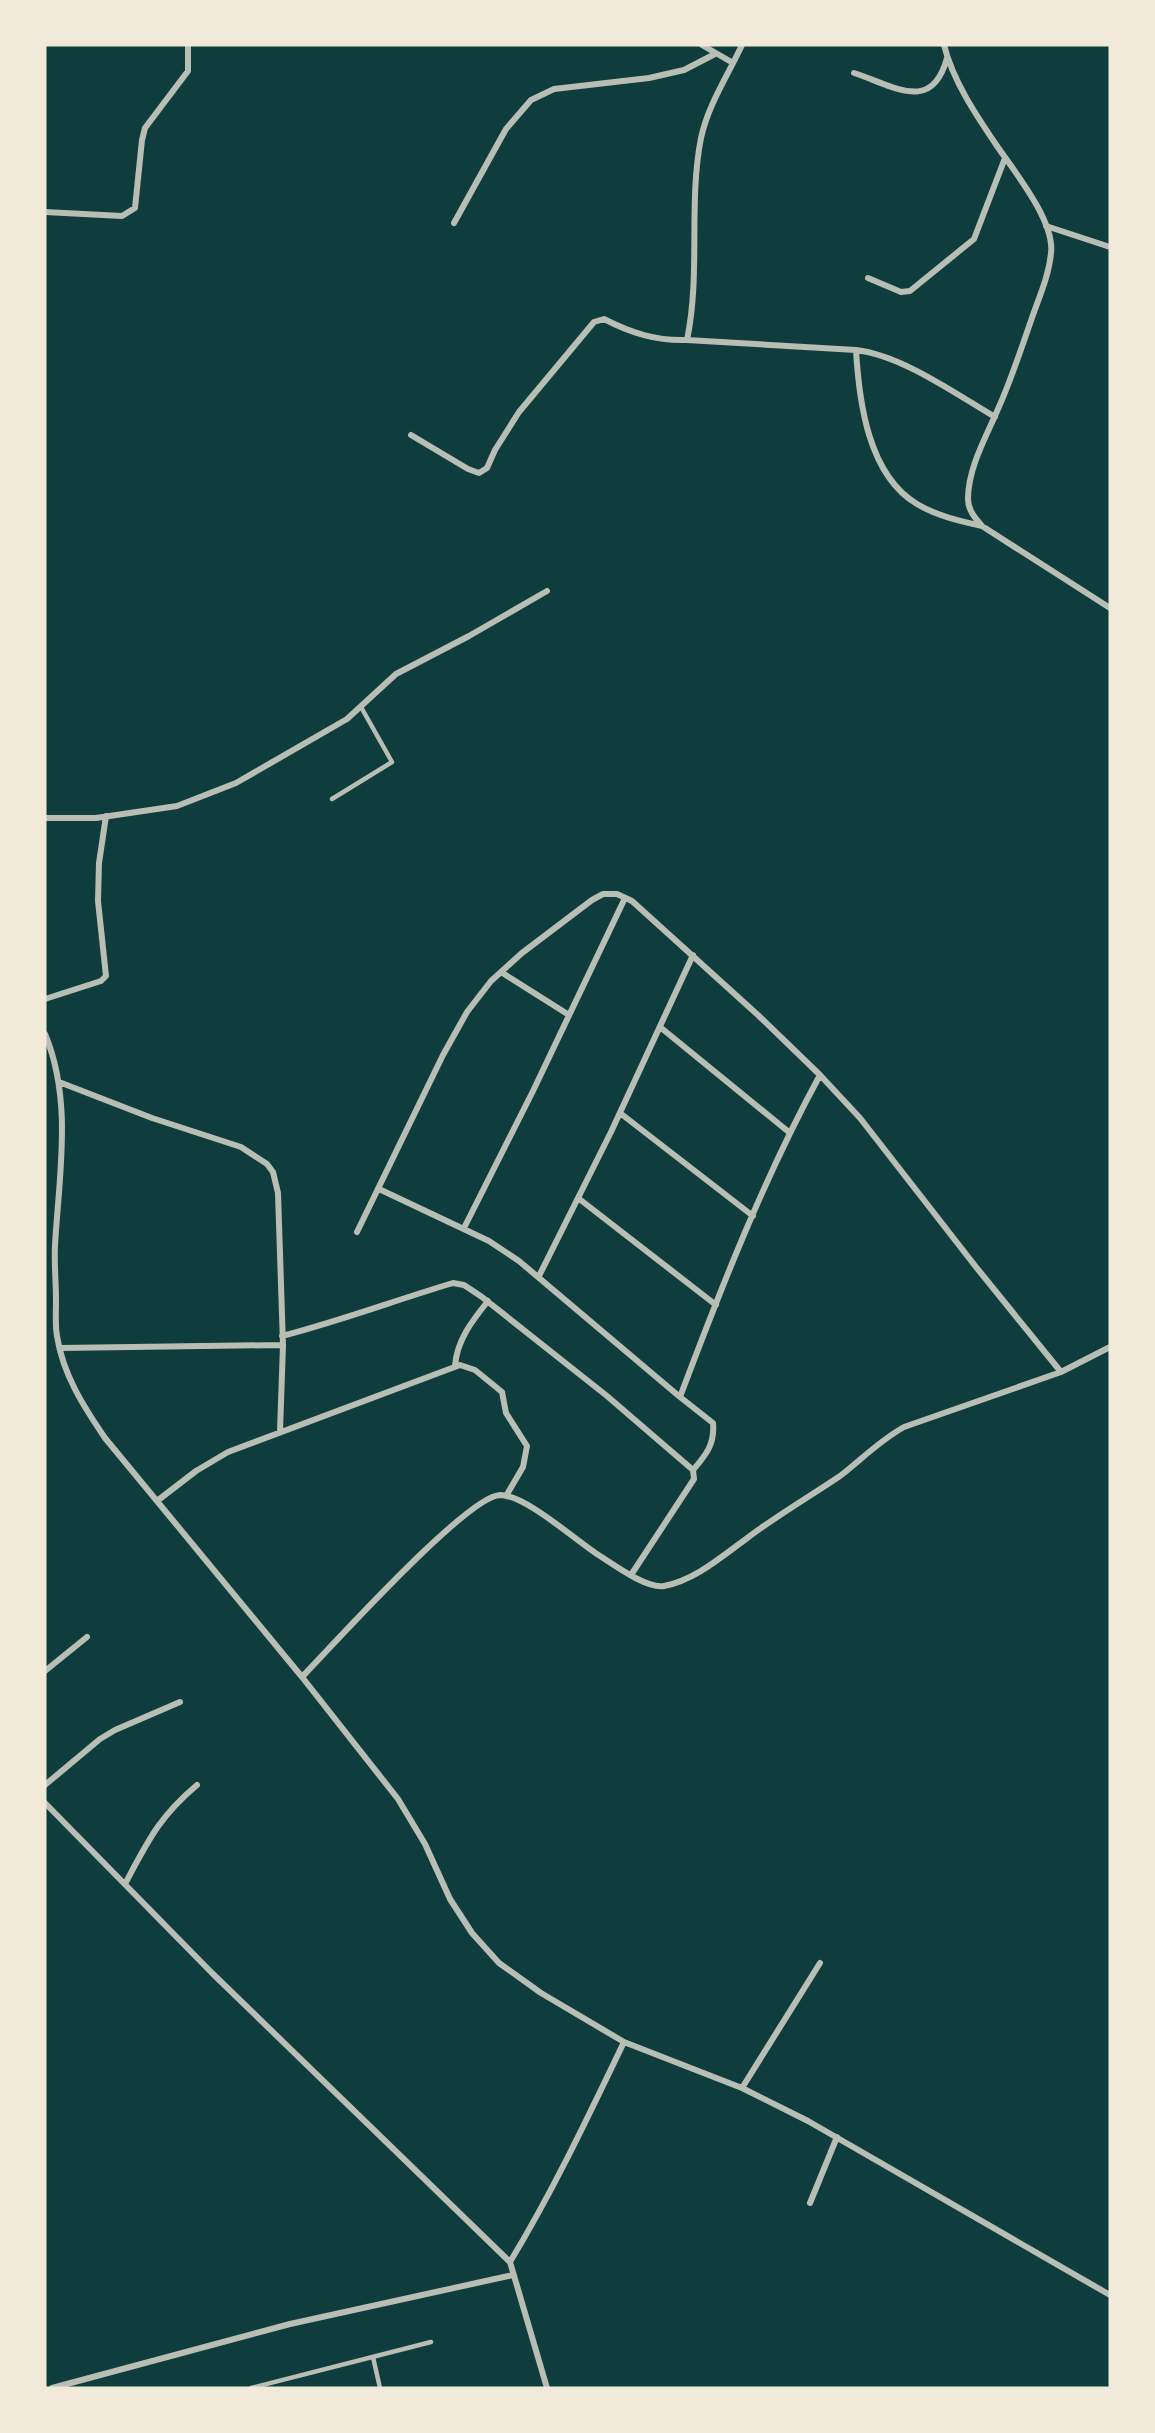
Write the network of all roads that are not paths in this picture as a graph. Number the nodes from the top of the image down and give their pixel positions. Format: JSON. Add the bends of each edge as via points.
{"nodes":[{"id":1,"x":188,"y":45,"type":"edge"},
{"id":2,"x":702,"y":45,"type":"edge"},
{"id":3,"x":741,"y":45,"type":"edge"},
{"id":4,"x":944,"y":45,"type":"edge"},
{"id":5,"x":716,"y":54,"type":"junction"},
{"id":6,"x":947,"y":57,"type":"junction"},
{"id":7,"x":733,"y":63,"type":"junction"},
{"id":8,"x":854,"y":73,"type":"dead end"},
{"id":9,"x":1005,"y":158,"type":"junction"},
{"id":10,"x":45,"y":212,"type":"edge"},
{"id":11,"x":454,"y":223,"type":"dead end"},
{"id":12,"x":1046,"y":226,"type":"junction"},
{"id":13,"x":1110,"y":246,"type":"edge"},
{"id":14,"x":868,"y":278,"type":"dead end"},
{"id":15,"x":687,"y":340,"type":"junction"},
{"id":16,"x":856,"y":350,"type":"junction"},
{"id":17,"x":995,"y":417,"type":"junction"},
{"id":18,"x":411,"y":435,"type":"dead end"},
{"id":19,"x":982,"y":526,"type":"junction"},
{"id":20,"x":547,"y":591,"type":"dead end"},
{"id":21,"x":1110,"y":608,"type":"edge"},
{"id":22,"x":361,"y":707,"type":"junction"},
{"id":23,"x":332,"y":799,"type":"dead end"},
{"id":24,"x":106,"y":816,"type":"junction"},
{"id":25,"x":45,"y":818,"type":"edge"},
{"id":26,"x":625,"y":898,"type":"junction"},
{"id":27,"x":693,"y":955,"type":"junction"},
{"id":28,"x":501,"y":972,"type":"junction"},
{"id":29,"x":45,"y":999,"type":"edge"},
{"id":30,"x":569,"y":1015,"type":"junction"},
{"id":31,"x":660,"y":1027,"type":"junction"},
{"id":32,"x":45,"y":1034,"type":"edge"},
{"id":33,"x":820,"y":1076,"type":"junction"},
{"id":34,"x":59,"y":1082,"type":"junction"},
{"id":35,"x":620,"y":1113,"type":"junction"},
{"id":36,"x":790,"y":1133,"type":"junction"},
{"id":37,"x":379,"y":1189,"type":"junction"},
{"id":38,"x":578,"y":1198,"type":"junction"},
{"id":39,"x":753,"y":1216,"type":"junction"},
{"id":40,"x":464,"y":1228,"type":"junction"},
{"id":41,"x":357,"y":1232,"type":"dead end"},
{"id":42,"x":539,"y":1276,"type":"junction"},
{"id":43,"x":488,"y":1301,"type":"junction"},
{"id":44,"x":716,"y":1305,"type":"junction"},
{"id":45,"x":282,"y":1336,"type":"junction"},
{"id":46,"x":283,"y":1346,"type":"junction"},
{"id":47,"x":1110,"y":1347,"type":"edge"},
{"id":48,"x":60,"y":1348,"type":"junction"},
{"id":49,"x":455,"y":1366,"type":"junction"},
{"id":50,"x":1061,"y":1371,"type":"junction"},
{"id":51,"x":680,"y":1397,"type":"junction"},
{"id":52,"x":280,"y":1431,"type":"junction"},
{"id":53,"x":693,"y":1470,"type":"junction"},
{"id":54,"x":506,"y":1496,"type":"junction"},
{"id":55,"x":157,"y":1501,"type":"junction"},
{"id":56,"x":631,"y":1575,"type":"junction"},
{"id":57,"x":87,"y":1637,"type":"dead end"},
{"id":58,"x":45,"y":1671,"type":"edge"},
{"id":59,"x":302,"y":1677,"type":"junction"},
{"id":60,"x":180,"y":1702,"type":"dead end"},
{"id":61,"x":45,"y":1785,"type":"edge"},
{"id":62,"x":197,"y":1785,"type":"dead end"},
{"id":63,"x":45,"y":1803,"type":"edge"},
{"id":64,"x":125,"y":1884,"type":"junction"},
{"id":65,"x":820,"y":1963,"type":"dead end"},
{"id":66,"x":624,"y":2042,"type":"junction"},
{"id":67,"x":742,"y":2088,"type":"junction"},
{"id":68,"x":837,"y":2137,"type":"junction"},
{"id":69,"x":810,"y":2203,"type":"dead end"},
{"id":70,"x":510,"y":2262,"type":"junction"},
{"id":71,"x":513,"y":2275,"type":"junction"},
{"id":72,"x":1110,"y":2295,"type":"edge"},
{"id":73,"x":431,"y":2342,"type":"dead end"},
{"id":74,"x":373,"y":2357,"type":"junction"},
{"id":75,"x":61,"y":2387,"type":"edge"},
{"id":76,"x":52,"y":2388,"type":"edge"},
{"id":77,"x":251,"y":2388,"type":"edge"},
{"id":78,"x":380,"y":2388,"type":"edge"},
{"id":79,"x":547,"y":2388,"type":"edge"}],
"edges":[{"from":1,"to":10,"type":"street","via":[[188,71],[145,128],[135,208],[122,216]]},
{"from":2,"to":5,"type":"street"},
{"from":3,"to":7,"type":"street"},
{"from":4,"to":6,"type":"street"},
{"from":5,"to":7,"type":"street"},
{"from":5,"to":11,"type":"street","via":[[684,70],[554,89],[531,100],[506,129]]},
{"from":6,"to":8,"type":"street","via":[[934,85],[924,92],[916,93]]},
{"from":6,"to":9,"type":"street","via":[[968,100]]},
{"from":7,"to":15,"type":"street","via":[[701,138],[696,177],[694,300]]},
{"from":9,"to":12,"type":"street","via":[[1030,193]]},
{"from":9,"to":14,"type":"street","via":[[978,230],[968,245],[910,291],[901,292]]},
{"from":12,"to":13,"type":"street"},
{"from":12,"to":17,"type":"street","via":[[1052,252],[1047,275]]},
{"from":15,"to":16,"type":"street"},
{"from":15,"to":18,"type":"street","via":[[648,337],[604,319],[594,322],[519,412],[487,468],[479,473]]},
{"from":16,"to":17,"type":"street","via":[[880,355],[926,377]]},
{"from":16,"to":19,"type":"street","via":[[861,406],[884,472],[916,504]]},
{"from":17,"to":19,"type":"street","via":[[970,480],[968,501]]},
{"from":19,"to":21,"type":"street"},
{"from":20,"to":22,"type":"street","via":[[396,674]]},
{"from":22,"to":23,"type":"lane","via":[[392,762]]},
{"from":22,"to":24,"type":"street","via":[[302,746],[204,797],[177,806]]},
{"from":24,"to":25,"type":"street"},
{"from":24,"to":29,"type":"street","via":[[98,901],[106,976]]},
{"from":26,"to":27,"type":"street"},
{"from":26,"to":28,"type":"street","via":[[603,894],[592,900]]},
{"from":26,"to":30,"type":"street"},
{"from":27,"to":31,"type":"street"},
{"from":27,"to":33,"type":"street"},
{"from":28,"to":30,"type":"street"},
{"from":28,"to":37,"type":"street","via":[[467,1012]]},
{"from":30,"to":40,"type":"street"},
{"from":31,"to":35,"type":"street"},
{"from":31,"to":36,"type":"street"},
{"from":32,"to":34,"type":"street","via":[[54,1054]]},
{"from":33,"to":36,"type":"street"},
{"from":33,"to":50,"type":"street","via":[[860,1118]]},
{"from":34,"to":45,"type":"street","via":[[241,1147],[267,1164],[278,1193]]},
{"from":34,"to":48,"type":"street","via":[[63,1131],[55,1248]]},
{"from":35,"to":38,"type":"street"},
{"from":35,"to":39,"type":"street"},
{"from":36,"to":39,"type":"street"},
{"from":37,"to":40,"type":"street"},
{"from":37,"to":41,"type":"street"},
{"from":38,"to":42,"type":"street"},
{"from":38,"to":44,"type":"street"},
{"from":39,"to":44,"type":"street"},
{"from":40,"to":42,"type":"street"},
{"from":42,"to":51,"type":"street"},
{"from":43,"to":45,"type":"street","via":[[464,1285],[453,1283],[341,1321]]},
{"from":43,"to":49,"type":"street","via":[[462,1339]]},
{"from":43,"to":53,"type":"street"},
{"from":44,"to":51,"type":"street"},
{"from":45,"to":46,"type":"street"},
{"from":46,"to":48,"type":"street"},
{"from":46,"to":52,"type":"street"},
{"from":47,"to":50,"type":"street"},
{"from":48,"to":55,"type":"street","via":[[81,1402]]},
{"from":49,"to":52,"type":"street"},
{"from":49,"to":54,"type":"street","via":[[475,1370],[502,1392],[506,1413],[527,1446],[523,1467]]},
{"from":50,"to":56,"type":"street","via":[[904,1427],[705,1569],[661,1587]]},
{"from":51,"to":53,"type":"street","via":[[713,1424],[714,1437],[708,1453]]},
{"from":52,"to":55,"type":"street","via":[[228,1452]]},
{"from":53,"to":56,"type":"street","via":[[694,1479]]},
{"from":54,"to":56,"type":"street","via":[[532,1508]]},
{"from":54,"to":59,"type":"street","via":[[487,1499],[456,1520]]},
{"from":55,"to":59,"type":"street"},
{"from":57,"to":58,"type":"street"},
{"from":59,"to":66,"type":"street","via":[[411,1817],[450,1899],[472,1934],[518,1978]]},
{"from":60,"to":61,"type":"street","via":[[100,1739]]},
{"from":62,"to":64,"type":"street","via":[[155,1827]]},
{"from":63,"to":64,"type":"street"},
{"from":64,"to":70,"type":"street"},
{"from":65,"to":67,"type":"street"},
{"from":66,"to":67,"type":"street"},
{"from":66,"to":70,"type":"street","via":[[537,2218]]},
{"from":67,"to":68,"type":"street"},
{"from":68,"to":69,"type":"street"},
{"from":68,"to":72,"type":"street"},
{"from":70,"to":71,"type":"street"},
{"from":71,"to":75,"type":"street","via":[[290,2324]]},
{"from":71,"to":79,"type":"street"},
{"from":73,"to":74,"type":"lane"},
{"from":74,"to":77,"type":"lane"},
{"from":74,"to":78,"type":"lane"},
{"from":75,"to":76,"type":"street"}]}
